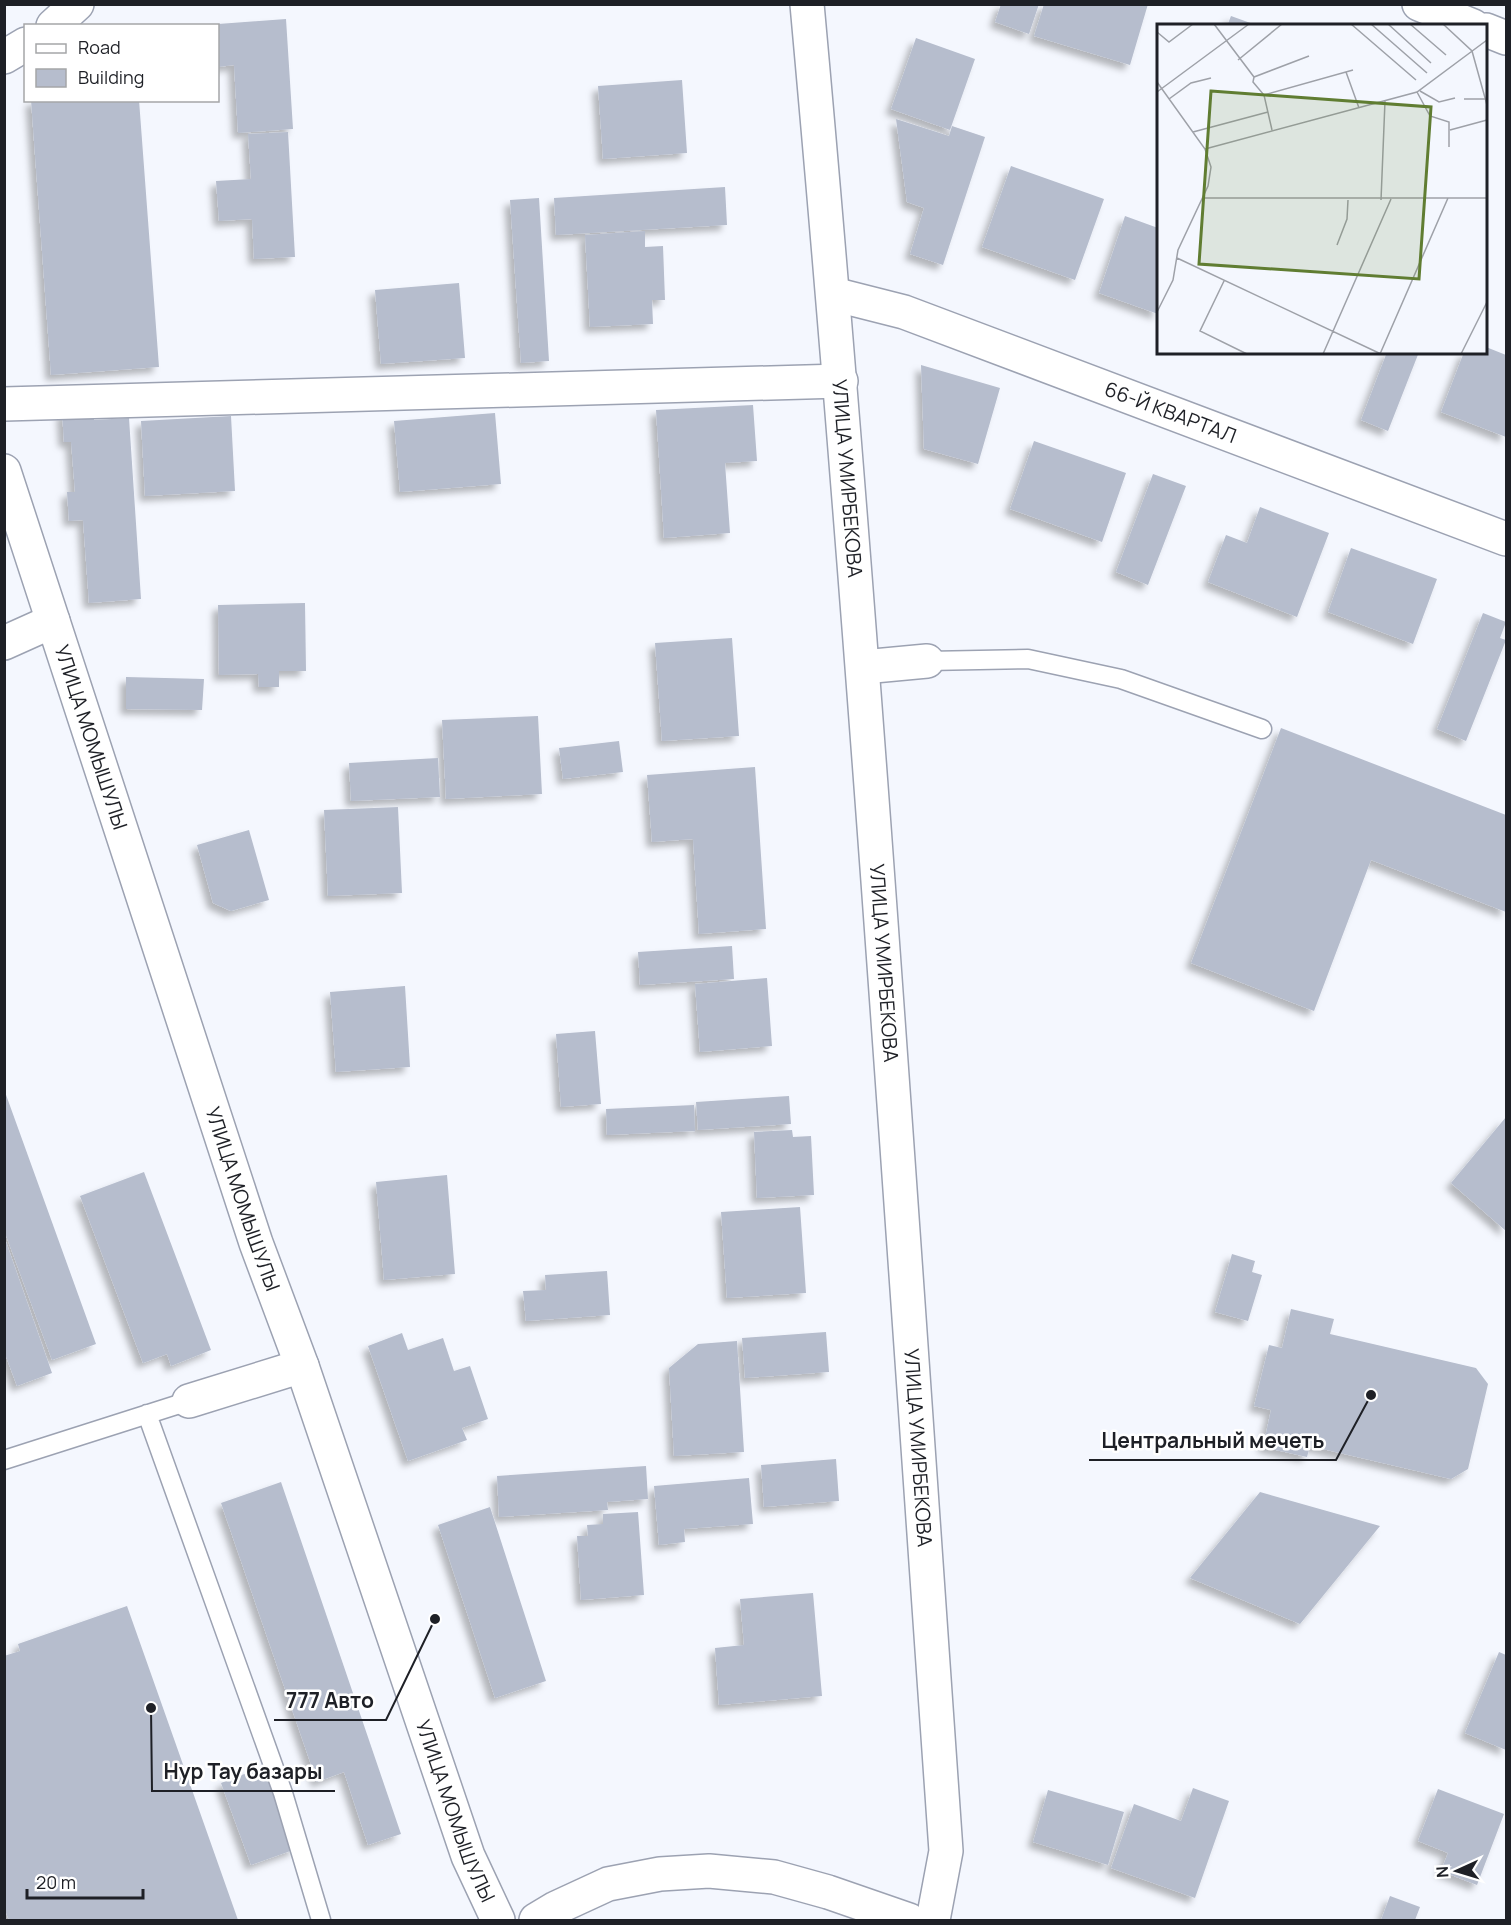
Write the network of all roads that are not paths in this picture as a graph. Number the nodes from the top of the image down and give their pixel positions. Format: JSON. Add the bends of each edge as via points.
{"nodes":[{"id":1,"x":77,"y":4,"type":"edge"},
{"id":2,"x":807,"y":4,"type":"edge"},
{"id":3,"x":1419,"y":4,"type":"edge"},
{"id":4,"x":55,"y":24,"type":"edge"},
{"id":5,"x":1468,"y":24,"type":"edge"},
{"id":6,"x":1487,"y":31,"type":"edge"},
{"id":7,"x":1506,"y":38,"type":"edge"},
{"id":8,"x":24,"y":45,"type":"edge"},
{"id":9,"x":4,"y":57,"type":"edge"},
{"id":10,"x":834,"y":294,"type":"junction"},
{"id":11,"x":841,"y":381,"type":"junction"},
{"id":12,"x":4,"y":404,"type":"edge"},
{"id":13,"x":4,"y":471,"type":"edge"},
{"id":14,"x":1506,"y":539,"type":"edge"},
{"id":15,"x":52,"y":621,"type":"junction"},
{"id":16,"x":4,"y":643,"type":"edge"},
{"id":17,"x":927,"y":661,"type":"joint"},
{"id":18,"x":863,"y":667,"type":"junction"},
{"id":19,"x":1262,"y":729,"type":"dead end"},
{"id":20,"x":302,"y":1366,"type":"junction"},
{"id":21,"x":189,"y":1401,"type":"joint"},
{"id":22,"x":147,"y":1414,"type":"junction"},
{"id":23,"x":4,"y":1460,"type":"edge"},
{"id":24,"x":321,"y":1920,"type":"edge"},
{"id":25,"x":498,"y":1920,"type":"edge"},
{"id":26,"x":536,"y":1920,"type":"edge"},
{"id":27,"x":909,"y":1920,"type":"edge"},
{"id":28,"x":933,"y":1920,"type":"edge"}],
"edges":[{"from":1,"to":4,"type":"street"},
{"from":2,"to":10,"type":"street","name":"УЛИЦА УМИРБЕКОВА"},
{"from":3,"to":5,"type":"street"},
{"from":6,"to":7,"type":"street"},
{"from":8,"to":9,"type":"street"},
{"from":10,"to":11,"type":"street","name":"УЛИЦА УМИРБЕКОВА"},
{"from":10,"to":14,"type":"street","name":"66-Й КВАРТАЛ","via":[[904,312]]},
{"from":11,"to":12,"type":"street"},
{"from":11,"to":18,"type":"street","name":"УЛИЦА УМИРБЕКОВА"},
{"from":13,"to":15,"type":"street","name":"УЛИЦА МОМЫШУЛЫ"},
{"from":15,"to":16,"type":"street"},
{"from":15,"to":20,"type":"street","name":"УЛИЦА МОМЫШУЛЫ","via":[[256,1243]]},
{"from":17,"to":18,"type":"street"},
{"from":17,"to":19,"type":"lane","via":[[1028,659],[1121,679]]},
{"from":18,"to":28,"type":"street","name":"УЛИЦА УМИРБЕКОВА","via":[[946,1851]]},
{"from":20,"to":21,"type":"street"},
{"from":20,"to":25,"type":"street","name":"УЛИЦА МОМЫШУЛЫ","via":[[468,1856]]},
{"from":21,"to":22,"type":"lane"},
{"from":22,"to":23,"type":"lane"},
{"from":22,"to":24,"type":"lane","via":[[283,1793]]},
{"from":26,"to":27,"type":"street","via":[[608,1884],[660,1874],[709,1871],[774,1877]]}]}
